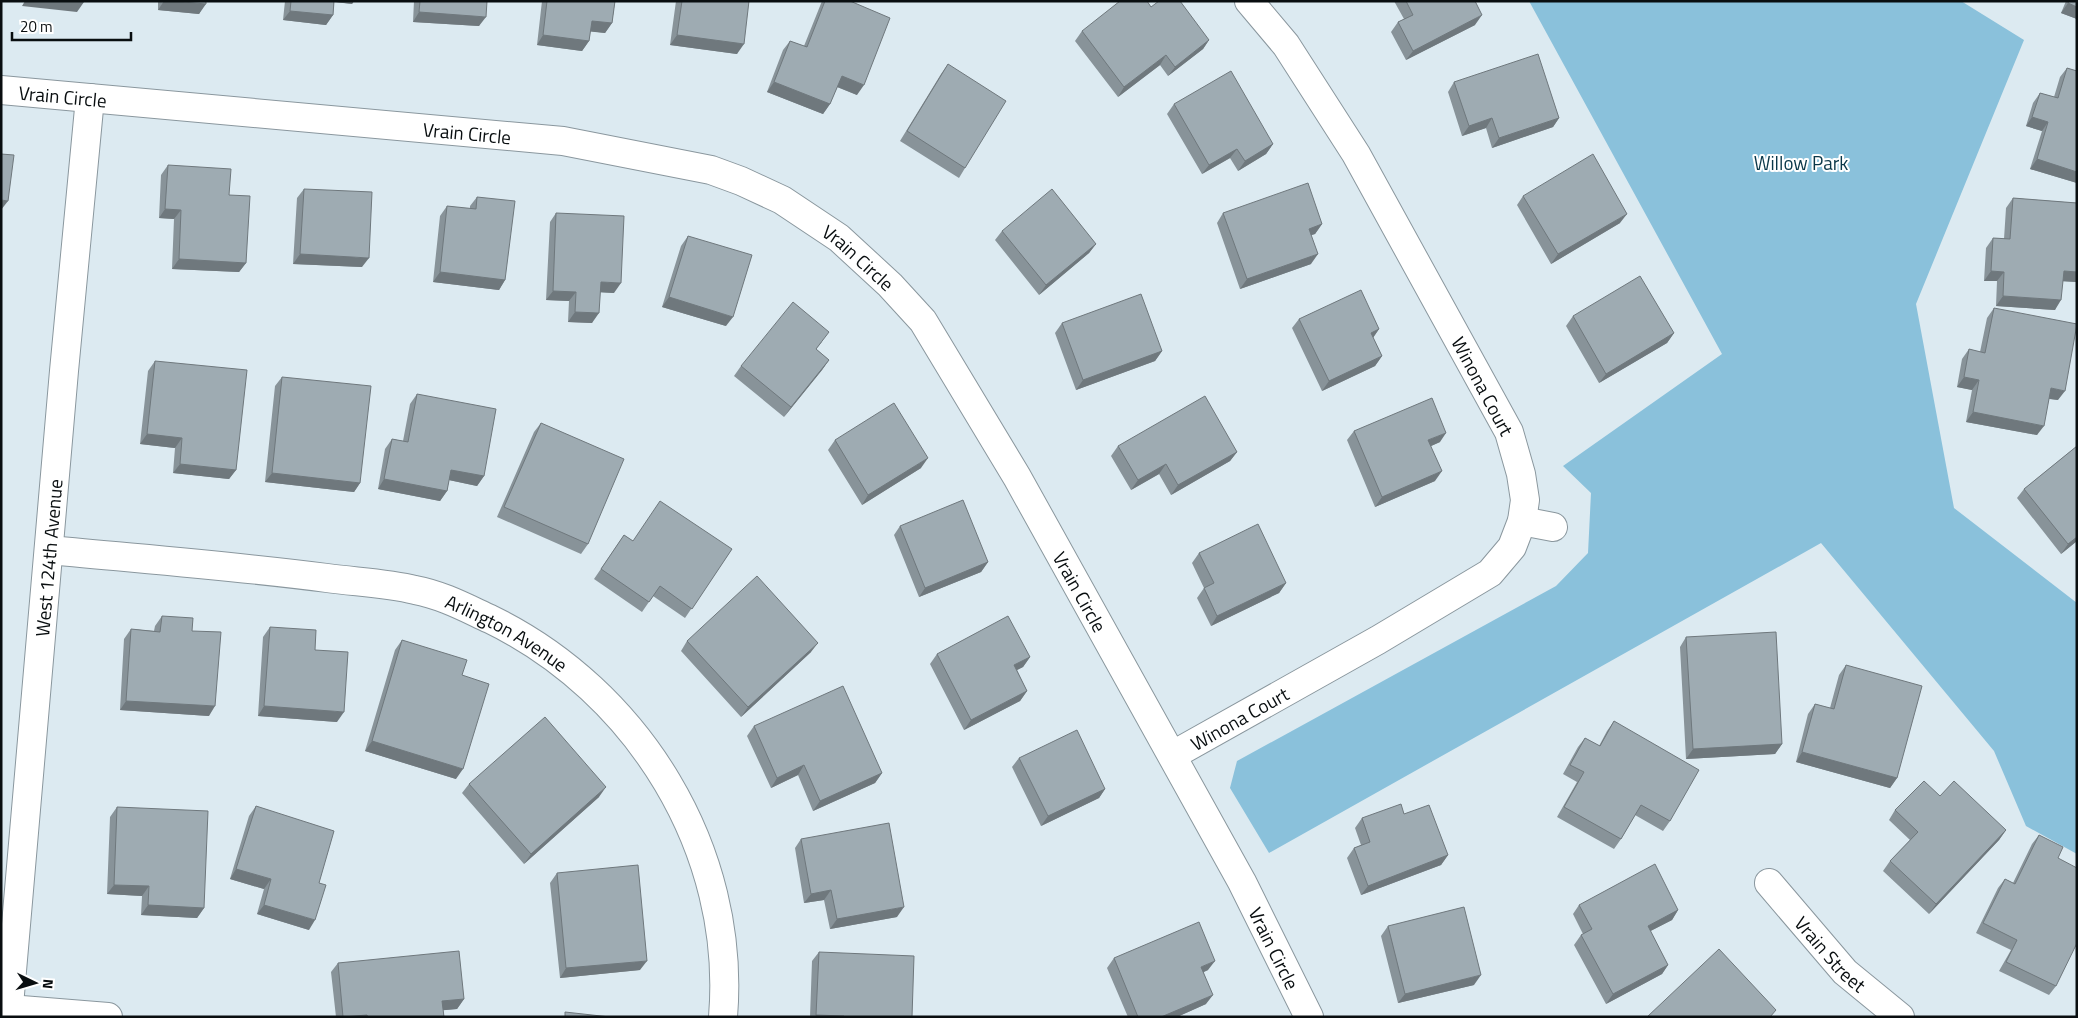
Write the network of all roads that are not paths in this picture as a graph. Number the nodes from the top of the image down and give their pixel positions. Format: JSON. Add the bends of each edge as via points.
{"nodes":[{"id":1,"x":1249,"y":1,"type":"edge"},
{"id":2,"x":1,"y":90,"type":"edge"},
{"id":3,"x":90,"y":98,"type":"junction"},
{"id":4,"x":1522,"y":521,"type":"junction"},
{"id":5,"x":1553,"y":527,"type":"dead end"},
{"id":6,"x":50,"y":550,"type":"junction"},
{"id":7,"x":1173,"y":755,"type":"junction"},
{"id":8,"x":1769,"y":883,"type":"dead end"},
{"id":9,"x":9,"y":1013,"type":"edge"},
{"id":10,"x":108,"y":1017,"type":"edge"},
{"id":11,"x":724,"y":1017,"type":"edge"},
{"id":12,"x":1309,"y":1017,"type":"edge"},
{"id":13,"x":1900,"y":1017,"type":"edge"}],
"edges":[{"from":1,"to":4,"type":"street","name":"Winona Court","via":[[1286,45],[1356,154],[1509,432],[1525,500]]},
{"from":2,"to":3,"type":"street","name":"Vrain Circle"},
{"from":3,"to":6,"type":"street","name":"West 124th Avenue"},
{"from":3,"to":7,"type":"street","name":"Vrain Circle","via":[[563,141],[711,170],[782,200],[839,238],[923,321],[1017,477]]},
{"from":4,"to":5,"type":"street"},
{"from":4,"to":7,"type":"street","name":"Winona Court","via":[[1512,547],[1490,573]]},
{"from":6,"to":9,"type":"street","name":"West 124th Avenue"},
{"from":6,"to":11,"type":"street","name":"Arlington Avenue","via":[[282,572],[415,590],[451,601],[504,626],[546,652],[589,684],[618,715],[659,768],[690,824],[717,902],[723,956]]},
{"from":7,"to":12,"type":"street","name":"Vrain Circle","via":[[1242,882]]},
{"from":8,"to":13,"type":"street","name":"Vrain Street","via":[[1845,972]]},
{"from":9,"to":10,"type":"street"}]}
